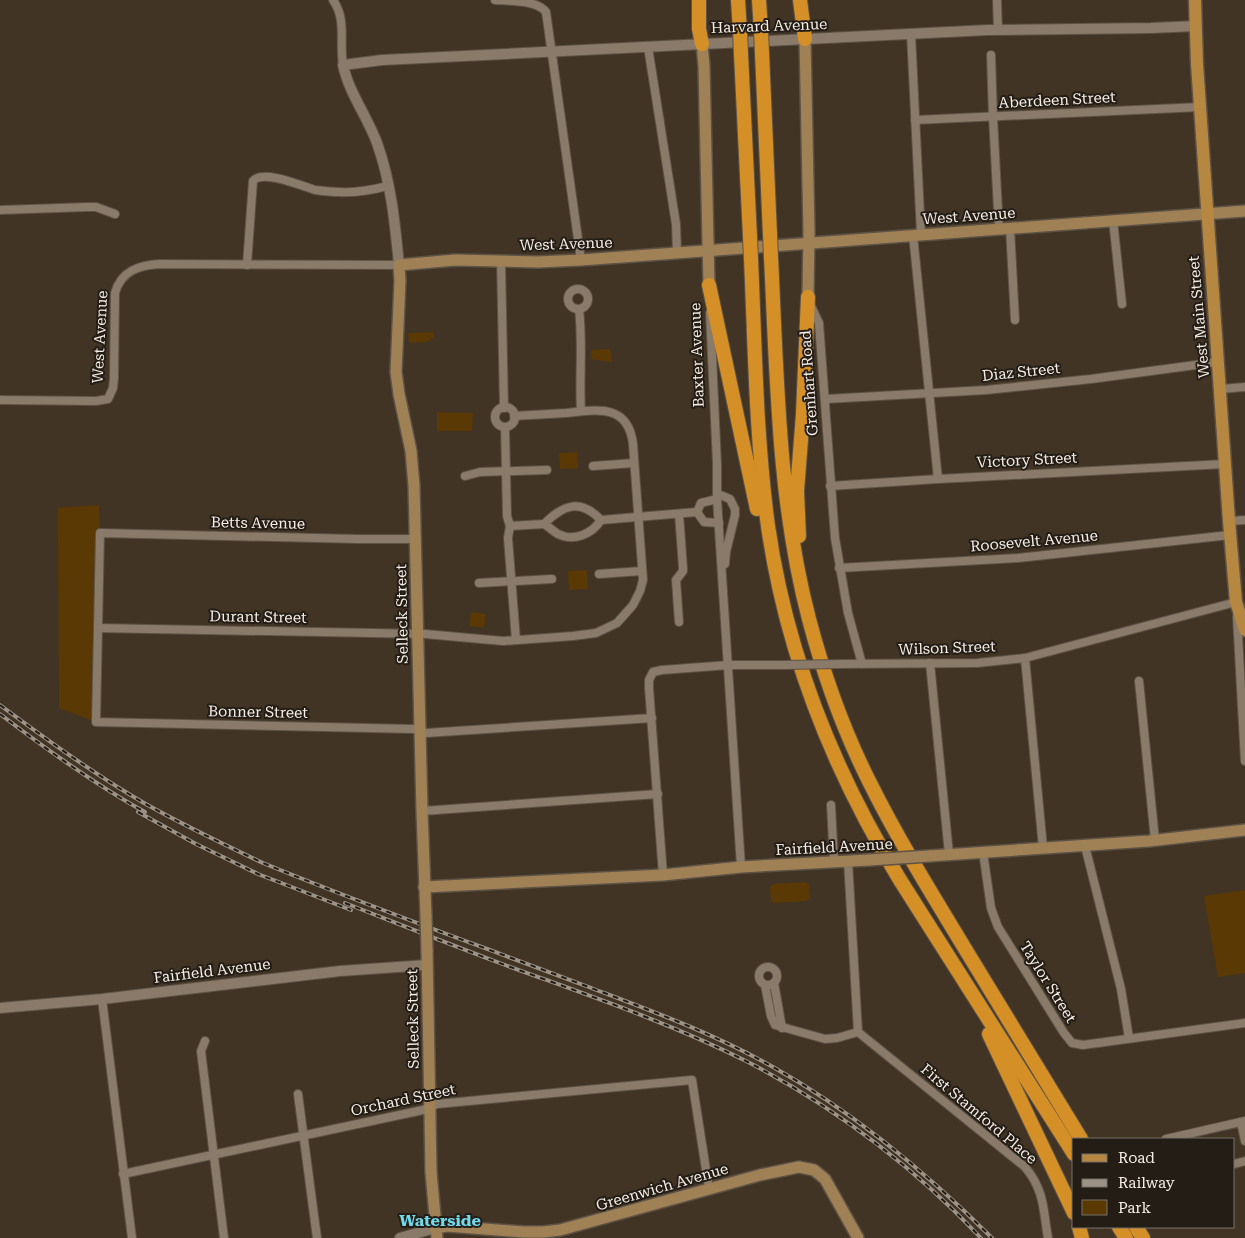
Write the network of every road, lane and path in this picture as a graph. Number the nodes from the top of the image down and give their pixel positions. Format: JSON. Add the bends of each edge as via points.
{"nodes":[{"id":1,"x":495,"y":0,"type":"edge"},
{"id":2,"x":699,"y":0,"type":"edge"},
{"id":3,"x":738,"y":0,"type":"edge"},
{"id":4,"x":759,"y":0,"type":"edge"},
{"id":5,"x":800,"y":0,"type":"edge"},
{"id":6,"x":997,"y":0,"type":"edge"},
{"id":7,"x":1195,"y":0,"type":"edge"},
{"id":8,"x":336,"y":1,"type":"edge"},
{"id":9,"x":1196,"y":26,"type":"junction"},
{"id":10,"x":998,"y":30,"type":"junction"},
{"id":11,"x":911,"y":34,"type":"junction"},
{"id":12,"x":805,"y":40,"type":"junction"},
{"id":13,"x":702,"y":44,"type":"junction"},
{"id":14,"x":648,"y":47,"type":"junction"},
{"id":15,"x":552,"y":52,"type":"junction"},
{"id":16,"x":991,"y":56,"type":"dead end"},
{"id":17,"x":343,"y":65,"type":"junction"},
{"id":18,"x":1200,"y":107,"type":"junction"},
{"id":19,"x":993,"y":117,"type":"junction"},
{"id":20,"x":915,"y":120,"type":"junction"},
{"id":21,"x":388,"y":186,"type":"junction"},
{"id":22,"x":0,"y":210,"type":"edge"},
{"id":23,"x":1245,"y":212,"type":"edge"},
{"id":24,"x":115,"y":214,"type":"dead end"},
{"id":25,"x":1207,"y":214,"type":"junction"},
{"id":26,"x":1114,"y":220,"type":"junction"},
{"id":27,"x":1005,"y":228,"type":"junction"},
{"id":28,"x":917,"y":234,"type":"junction"},
{"id":29,"x":809,"y":242,"type":"junction"},
{"id":30,"x":709,"y":251,"type":"junction"},
{"id":31,"x":678,"y":253,"type":"junction"},
{"id":32,"x":502,"y":260,"type":"junction"},
{"id":33,"x":581,"y":260,"type":"junction"},
{"id":34,"x":247,"y":265,"type":"junction"},
{"id":35,"x":399,"y":265,"type":"junction"},
{"id":36,"x":709,"y":285,"type":"junction"},
{"id":37,"x":808,"y":297,"type":"junction"},
{"id":38,"x":1122,"y":304,"type":"dead end"},
{"id":39,"x":579,"y":309,"type":"dead end"},
{"id":40,"x":1014,"y":320,"type":"dead end"},
{"id":41,"x":1218,"y":362,"type":"junction"},
{"id":42,"x":1245,"y":387,"type":"edge"},
{"id":43,"x":1221,"y":389,"type":"junction"},
{"id":44,"x":930,"y":394,"type":"junction"},
{"id":45,"x":0,"y":400,"type":"edge"},
{"id":46,"x":826,"y":400,"type":"junction"},
{"id":47,"x":504,"y":408,"type":"junction"},
{"id":48,"x":581,"y":411,"type":"junction"},
{"id":49,"x":514,"y":416,"type":"junction"},
{"id":50,"x":505,"y":427,"type":"junction"},
{"id":51,"x":634,"y":463,"type":"junction"},
{"id":52,"x":1225,"y":464,"type":"junction"},
{"id":53,"x":593,"y":466,"type":"dead end"},
{"id":54,"x":548,"y":470,"type":"dead end"},
{"id":55,"x":506,"y":471,"type":"junction"},
{"id":56,"x":465,"y":476,"type":"dead end"},
{"id":57,"x":938,"y":479,"type":"junction"},
{"id":58,"x":830,"y":486,"type":"junction"},
{"id":59,"x":717,"y":497,"type":"junction"},
{"id":60,"x":698,"y":512,"type":"junction"},
{"id":61,"x":679,"y":514,"type":"junction"},
{"id":62,"x":638,"y":517,"type":"junction"},
{"id":63,"x":601,"y":520,"type":"junction"},
{"id":64,"x":1245,"y":520,"type":"edge"},
{"id":65,"x":1229,"y":521,"type":"junction"},
{"id":66,"x":719,"y":523,"type":"junction"},
{"id":67,"x":544,"y":524,"type":"junction"},
{"id":68,"x":510,"y":526,"type":"junction"},
{"id":69,"x":1230,"y":535,"type":"junction"},
{"id":70,"x":415,"y":539,"type":"junction"},
{"id":71,"x":839,"y":568,"type":"junction"},
{"id":72,"x":642,"y":572,"type":"junction"},
{"id":73,"x":599,"y":574,"type":"dead end"},
{"id":74,"x":552,"y":579,"type":"dead end"},
{"id":75,"x":512,"y":581,"type":"junction"},
{"id":76,"x":479,"y":583,"type":"dead end"},
{"id":77,"x":724,"y":588,"type":"junction"},
{"id":78,"x":803,"y":594,"type":"junction"},
{"id":79,"x":1236,"y":602,"type":"junction"},
{"id":80,"x":678,"y":622,"type":"dead end"},
{"id":81,"x":789,"y":627,"type":"junction"},
{"id":82,"x":98,"y":628,"type":"junction"},
{"id":83,"x":1245,"y":630,"type":"edge"},
{"id":84,"x":418,"y":634,"type":"junction"},
{"id":85,"x":516,"y":640,"type":"junction"},
{"id":86,"x":1245,"y":648,"type":"edge"},
{"id":87,"x":1024,"y":658,"type":"junction"},
{"id":88,"x":930,"y":663,"type":"junction"},
{"id":89,"x":862,"y":664,"type":"junction"},
{"id":90,"x":729,"y":665,"type":"junction"},
{"id":91,"x":1239,"y":668,"type":"junction"},
{"id":92,"x":1139,"y":681,"type":"dead end"},
{"id":93,"x":652,"y":718,"type":"junction"},
{"id":94,"x":420,"y":731,"type":"junction"},
{"id":95,"x":1245,"y":761,"type":"edge"},
{"id":96,"x":658,"y":794,"type":"junction"},
{"id":97,"x":831,"y":805,"type":"dead end"},
{"id":98,"x":422,"y":811,"type":"junction"},
{"id":99,"x":1245,"y":830,"type":"edge"},
{"id":100,"x":1155,"y":840,"type":"junction"},
{"id":101,"x":1085,"y":846,"type":"junction"},
{"id":102,"x":1043,"y":848,"type":"junction"},
{"id":103,"x":983,"y":852,"type":"junction"},
{"id":104,"x":948,"y":854,"type":"junction"},
{"id":105,"x":848,"y":861,"type":"junction"},
{"id":106,"x":834,"y":862,"type":"junction"},
{"id":107,"x":741,"y":867,"type":"junction"},
{"id":108,"x":663,"y":874,"type":"junction"},
{"id":109,"x":424,"y":887,"type":"junction"},
{"id":110,"x":427,"y":965,"type":"junction"},
{"id":111,"x":955,"y":966,"type":"junction"},
{"id":112,"x":774,"y":983,"type":"junction"},
{"id":113,"x":765,"y":985,"type":"junction"},
{"id":114,"x":102,"y":999,"type":"junction"},
{"id":115,"x":0,"y":1008,"type":"edge"},
{"id":116,"x":1245,"y":1023,"type":"edge"},
{"id":117,"x":782,"y":1028,"type":"junction"},
{"id":118,"x":858,"y":1032,"type":"junction"},
{"id":119,"x":1129,"y":1038,"type":"junction"},
{"id":120,"x":205,"y":1041,"type":"dead end"},
{"id":121,"x":298,"y":1094,"type":"dead end"},
{"id":122,"x":429,"y":1107,"type":"junction"},
{"id":123,"x":1243,"y":1122,"type":"edge"},
{"id":124,"x":303,"y":1135,"type":"junction"},
{"id":125,"x":1081,"y":1138,"type":"edge"},
{"id":126,"x":1171,"y":1138,"type":"edge"},
{"id":127,"x":1245,"y":1141,"type":"edge"},
{"id":128,"x":1072,"y":1151,"type":"edge"},
{"id":129,"x":213,"y":1154,"type":"junction"},
{"id":130,"x":123,"y":1174,"type":"junction"},
{"id":131,"x":709,"y":1189,"type":"junction"},
{"id":132,"x":1072,"y":1209,"type":"edge"},
{"id":133,"x":436,"y":1233,"type":"edge"},
{"id":134,"x":132,"y":1238,"type":"edge"},
{"id":135,"x":224,"y":1238,"type":"edge"},
{"id":136,"x":317,"y":1238,"type":"edge"},
{"id":137,"x":400,"y":1238,"type":"edge"},
{"id":138,"x":858,"y":1238,"type":"edge"},
{"id":139,"x":1048,"y":1238,"type":"edge"}],
"edges":[{"from":1,"to":15,"type":"street","via":[[528,1],[542,7],[548,22]]},
{"from":2,"to":13,"type":"highway"},
{"from":3,"to":81,"type":"highway","bridge":true,"via":[[762,477],[772,552]]},
{"from":4,"to":78,"type":"highway","bridge":true,"via":[[783,471]]},
{"from":5,"to":12,"type":"highway"},
{"from":6,"to":10,"type":"street"},
{"from":7,"to":9,"type":"main road","name":"West Main Street"},
{"from":8,"to":17,"type":"street","name":"Selleck Street","via":[[342,21]]},
{"from":9,"to":10,"type":"street","name":"Harvard Avenue"},
{"from":9,"to":18,"type":"main road","name":"West Main Street"},
{"from":10,"to":11,"type":"street","name":"Harvard Avenue"},
{"from":11,"to":12,"type":"street","name":"Harvard Avenue"},
{"from":11,"to":20,"type":"street"},
{"from":12,"to":13,"type":"street","name":"Harvard Avenue"},
{"from":12,"to":29,"type":"main road","name":"Grenhart Road"},
{"from":13,"to":14,"type":"street","name":"Harvard Avenue"},
{"from":13,"to":30,"type":"main road","name":"Baxter Avenue"},
{"from":14,"to":15,"type":"street","name":"Harvard Avenue"},
{"from":14,"to":31,"type":"street"},
{"from":15,"to":17,"type":"street","name":"Harvard Avenue","via":[[382,60]]},
{"from":15,"to":33,"type":"street"},
{"from":16,"to":19,"type":"street"},
{"from":17,"to":21,"type":"street","name":"Selleck Street","via":[[348,84],[376,140]]},
{"from":18,"to":19,"type":"street","name":"Aberdeen Street"},
{"from":18,"to":25,"type":"main road","name":"West Main Street"},
{"from":19,"to":20,"type":"street","name":"Aberdeen Street"},
{"from":19,"to":27,"type":"street"},
{"from":20,"to":28,"type":"street"},
{"from":21,"to":34,"type":"street","via":[[340,193],[258,177],[253,181]]},
{"from":21,"to":35,"type":"street","name":"Selleck Street"},
{"from":22,"to":24,"type":"street","via":[[96,207]]},
{"from":23,"to":25,"type":"main road","name":"West Avenue"},
{"from":25,"to":26,"type":"main road","name":"West Avenue"},
{"from":25,"to":41,"type":"main road","name":"West Main Street"},
{"from":26,"to":27,"type":"main road","name":"West Avenue"},
{"from":26,"to":38,"type":"street"},
{"from":27,"to":28,"type":"main road","name":"West Avenue"},
{"from":27,"to":40,"type":"street"},
{"from":28,"to":29,"type":"main road","name":"West Avenue"},
{"from":28,"to":44,"type":"street"},
{"from":29,"to":30,"type":"main road","name":"West Avenue"},
{"from":29,"to":37,"type":"main road","name":"Grenhart Road"},
{"from":30,"to":31,"type":"main road","name":"West Avenue"},
{"from":30,"to":36,"type":"main road","name":"Baxter Avenue"},
{"from":31,"to":33,"type":"main road","name":"West Avenue"},
{"from":32,"to":33,"type":"main road","name":"West Avenue"},
{"from":32,"to":35,"type":"main road","name":"West Avenue"},
{"from":32,"to":47,"type":"street"},
{"from":34,"to":35,"type":"street","name":"West Avenue"},
{"from":34,"to":45,"type":"street","name":"West Avenue","via":[[148,265],[124,276],[116,293],[114,378],[108,399]]},
{"from":35,"to":70,"type":"main road","name":"Selleck Street","via":[[396,372],[414,472]]},
{"from":36,"to":59,"type":"street","name":"Baxter Avenue"},
{"from":36,"to":81,"type":"highway","via":[[763,541]]},
{"from":37,"to":46,"type":"street","name":"Grenhart Road","via":[[819,323]]},
{"from":37,"to":78,"type":"highway","via":[[797,492]]},
{"from":39,"to":48,"type":"street"},
{"from":41,"to":43,"type":"main road","name":"West Main Street"},
{"from":41,"to":44,"type":"street","name":"Diaz Street","via":[[1081,380]]},
{"from":42,"to":43,"type":"street"},
{"from":43,"to":52,"type":"main road","name":"West Main Street"},
{"from":44,"to":46,"type":"street","name":"Diaz Street"},
{"from":44,"to":57,"type":"street"},
{"from":46,"to":58,"type":"street","name":"Grenhart Road"},
{"from":47,"to":49,"type":"street"},
{"from":47,"to":50,"type":"street","via":[[495,416],[497,424]]},
{"from":48,"to":49,"type":"street"},
{"from":48,"to":51,"type":"street","via":[[604,410],[623,420],[632,436]]},
{"from":49,"to":50,"type":"street","via":[[512,424]]},
{"from":50,"to":55,"type":"street"},
{"from":51,"to":53,"type":"street"},
{"from":51,"to":62,"type":"street"},
{"from":52,"to":57,"type":"street","name":"Victory Street"},
{"from":52,"to":65,"type":"main road","name":"West Main Street"},
{"from":54,"to":55,"type":"street"},
{"from":55,"to":56,"type":"street"},
{"from":55,"to":68,"type":"street"},
{"from":57,"to":58,"type":"street","name":"Victory Street"},
{"from":58,"to":71,"type":"street","name":"Grenhart Road"},
{"from":59,"to":60,"type":"street","via":[[702,503]]},
{"from":59,"to":66,"type":"street","name":"Baxter Avenue"},
{"from":59,"to":77,"type":"street","via":[[730,499],[735,509],[726,552]]},
{"from":60,"to":61,"type":"street"},
{"from":60,"to":66,"type":"street","via":[[704,522]]},
{"from":61,"to":62,"type":"street"},
{"from":61,"to":80,"type":"street","via":[[683,571],[676,580]]},
{"from":62,"to":63,"type":"street"},
{"from":62,"to":72,"type":"street"},
{"from":63,"to":67,"type":"street","via":[[586,509],[571,507],[557,512]]},
{"from":63,"to":67,"type":"street","via":[[588,533],[574,537],[558,534]]},
{"from":64,"to":65,"type":"street"},
{"from":65,"to":69,"type":"main road","name":"West Main Street"},
{"from":66,"to":77,"type":"street","name":"Baxter Avenue"},
{"from":67,"to":68,"type":"street"},
{"from":68,"to":75,"type":"street"},
{"from":69,"to":71,"type":"street","name":"Roosevelt Avenue","via":[[1018,558]]},
{"from":69,"to":79,"type":"main road","name":"West Main Street"},
{"from":70,"to":82,"type":"street","name":"Betts Avenue","via":[[100,533]]},
{"from":70,"to":84,"type":"main road","name":"Selleck Street"},
{"from":71,"to":89,"type":"street","name":"Grenhart Road"},
{"from":72,"to":73,"type":"street"},
{"from":72,"to":85,"type":"street","name":"Durant Street","via":[[640,591],[633,605],[623,618],[603,631]]},
{"from":74,"to":75,"type":"street"},
{"from":75,"to":76,"type":"street"},
{"from":75,"to":85,"type":"street"},
{"from":77,"to":90,"type":"street","name":"Baxter Avenue"},
{"from":78,"to":125,"type":"highway","via":[[840,714],[877,798]]},
{"from":79,"to":83,"type":"main road","name":"West Main Street"},
{"from":79,"to":87,"type":"street","name":"Wilson Street"},
{"from":79,"to":91,"type":"street"},
{"from":81,"to":111,"type":"highway","via":[[821,723],[851,793],[887,859]]},
{"from":82,"to":84,"type":"street","name":"Durant Street"},
{"from":82,"to":94,"type":"street","name":"Bonner Street","via":[[96,722]]},
{"from":84,"to":85,"type":"street","name":"Durant Street"},
{"from":84,"to":94,"type":"main road","name":"Selleck Street"},
{"from":86,"to":91,"type":"street"},
{"from":87,"to":88,"type":"street","name":"Wilson Street"},
{"from":87,"to":102,"type":"street"},
{"from":88,"to":89,"type":"street","name":"Wilson Street"},
{"from":88,"to":104,"type":"street"},
{"from":89,"to":90,"type":"street","name":"Wilson Street","bridge":true},
{"from":90,"to":93,"type":"street","name":"Wilson Street","via":[[653,672],[649,680]]},
{"from":90,"to":107,"type":"street","name":"Baxter Avenue"},
{"from":91,"to":95,"type":"street"},
{"from":92,"to":100,"type":"street"},
{"from":93,"to":94,"type":"street","name":"Bonner Street","via":[[485,730]]},
{"from":93,"to":96,"type":"street"},
{"from":94,"to":98,"type":"main road","name":"Selleck Street"},
{"from":96,"to":98,"type":"street"},
{"from":96,"to":108,"type":"street"},
{"from":97,"to":106,"type":"street"},
{"from":98,"to":109,"type":"main road","name":"Selleck Street"},
{"from":99,"to":100,"type":"main road","name":"Fairfield Avenue"},
{"from":100,"to":101,"type":"main road","name":"Fairfield Avenue"},
{"from":101,"to":102,"type":"main road","name":"Fairfield Avenue"},
{"from":101,"to":119,"type":"street","via":[[1121,989]]},
{"from":102,"to":103,"type":"main road","name":"Fairfield Avenue"},
{"from":103,"to":104,"type":"main road","name":"Fairfield Avenue"},
{"from":103,"to":119,"type":"street","name":"Taylor Street","via":[[991,908],[998,927],[1068,1040],[1079,1045]]},
{"from":104,"to":105,"type":"main road","name":"Fairfield Avenue","bridge":true},
{"from":105,"to":106,"type":"main road","name":"Fairfield Avenue"},
{"from":105,"to":118,"type":"street"},
{"from":106,"to":107,"type":"main road","name":"Fairfield Avenue"},
{"from":107,"to":108,"type":"main road","name":"Fairfield Avenue"},
{"from":108,"to":109,"type":"main road","name":"Fairfield Avenue"},
{"from":109,"to":110,"type":"main road","name":"Selleck Street","bridge":true},
{"from":110,"to":114,"type":"street","name":"Fairfield Avenue","via":[[340,971]]},
{"from":110,"to":122,"type":"main road","name":"Selleck Street"},
{"from":111,"to":128,"type":"highway"},
{"from":111,"to":132,"type":"highway"},
{"from":112,"to":113,"type":"street"},
{"from":112,"to":113,"type":"street","via":[[776,972],[766,966],[759,975]]},
{"from":112,"to":117,"type":"street"},
{"from":113,"to":117,"type":"street","via":[[770,1016]]},
{"from":114,"to":115,"type":"street","name":"Fairfield Avenue"},
{"from":114,"to":130,"type":"street"},
{"from":116,"to":119,"type":"street","name":"Taylor Street"},
{"from":117,"to":118,"type":"street","via":[[825,1039]]},
{"from":118,"to":139,"type":"street","name":"First Stamford Place","via":[[1025,1167],[1043,1198]]},
{"from":120,"to":129,"type":"street","via":[[201,1051]]},
{"from":121,"to":124,"type":"street"},
{"from":122,"to":124,"type":"street","name":"Orchard Street"},
{"from":122,"to":131,"type":"street","name":"Orchard Street","via":[[692,1080]]},
{"from":122,"to":133,"type":"main road","name":"Selleck Street"},
{"from":123,"to":126,"type":"street"},
{"from":123,"to":127,"type":"street"},
{"from":124,"to":129,"type":"street","name":"Orchard Street"},
{"from":124,"to":136,"type":"street"},
{"from":129,"to":130,"type":"street","name":"Orchard Street"},
{"from":129,"to":135,"type":"street"},
{"from":130,"to":134,"type":"street"},
{"from":131,"to":133,"type":"main road","name":"Greenwich Avenue","via":[[553,1231],[446,1226]]},
{"from":131,"to":138,"type":"main road","name":"Greenwich Avenue","via":[[788,1168],[810,1168],[827,1182]]},
{"from":133,"to":137,"type":"street"}]}
